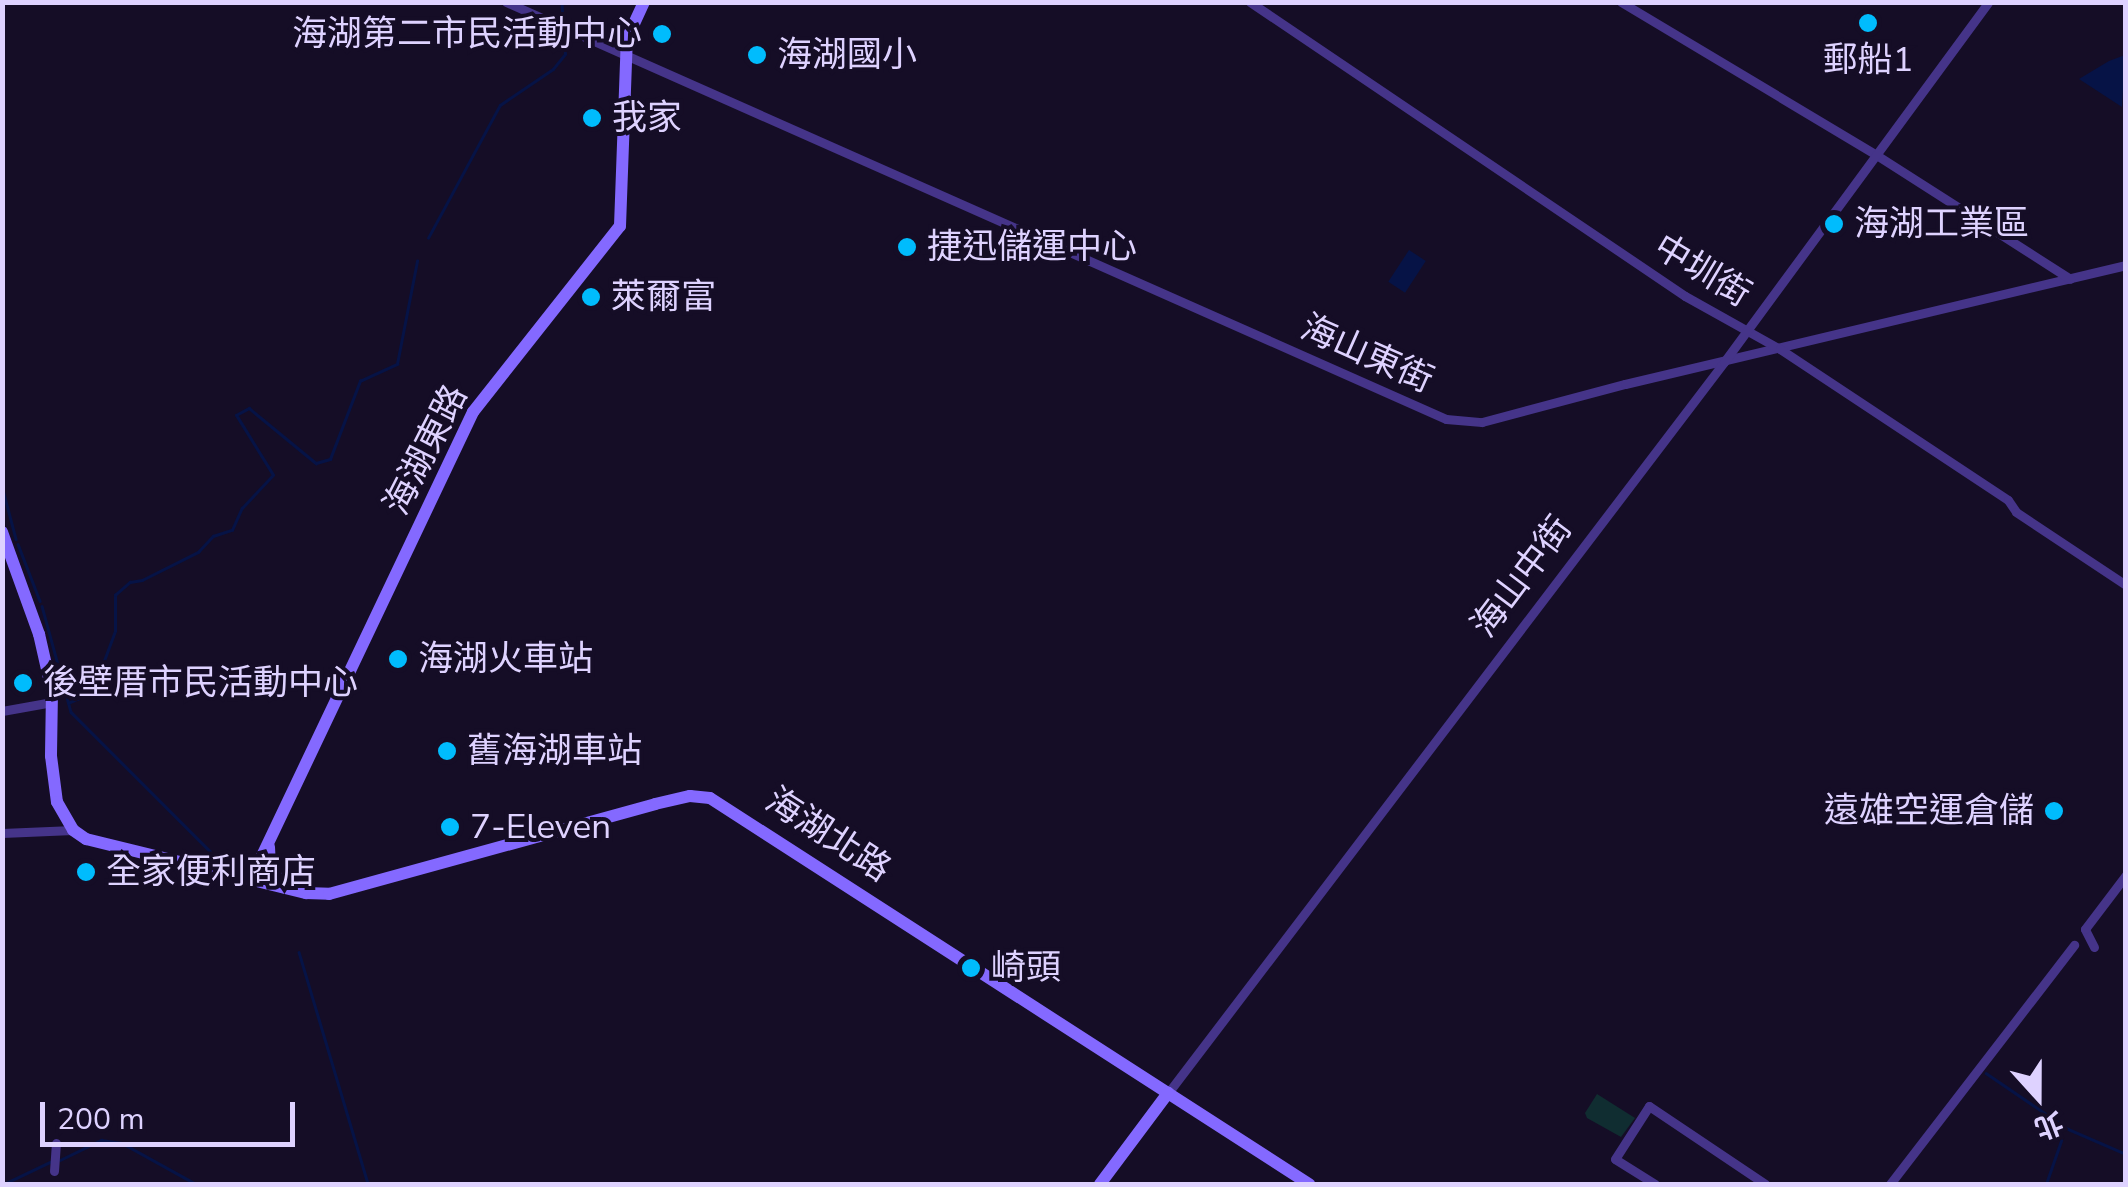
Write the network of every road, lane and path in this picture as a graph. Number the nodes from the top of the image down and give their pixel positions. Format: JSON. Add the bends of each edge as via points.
{"nodes":[{"id":1,"x":506,"y":2,"type":"edge"},
{"id":2,"x":644,"y":2,"type":"edge"},
{"id":3,"x":1250,"y":2,"type":"edge"},
{"id":4,"x":1620,"y":2,"type":"edge"},
{"id":5,"x":1988,"y":2,"type":"edge"},
{"id":6,"x":626,"y":56,"type":"junction"},
{"id":7,"x":1878,"y":156,"type":"junction"},
{"id":8,"x":2126,"y":265,"type":"edge"},
{"id":9,"x":2070,"y":279,"type":"junction"},
{"id":10,"x":1748,"y":330,"type":"junction"},
{"id":11,"x":1780,"y":349,"type":"junction"},
{"id":12,"x":1724,"y":362,"type":"junction"},
{"id":13,"x":2,"y":532,"type":"edge"},
{"id":14,"x":2126,"y":585,"type":"edge"},
{"id":15,"x":52,"y":702,"type":"junction"},
{"id":16,"x":2,"y":711,"type":"edge"},
{"id":17,"x":73,"y":830,"type":"junction"},
{"id":18,"x":2,"y":833,"type":"edge"},
{"id":19,"x":270,"y":845,"type":"junction"},
{"id":20,"x":2126,"y":875,"type":"edge"},
{"id":21,"x":252,"y":877,"type":"junction"},
{"id":22,"x":283,"y":887,"type":"junction"},
{"id":23,"x":2074,"y":945,"type":"dead end"},
{"id":24,"x":2094,"y":947,"type":"dead end"},
{"id":25,"x":1168,"y":1093,"type":"junction"},
{"id":26,"x":56,"y":1143,"type":"dead end"},
{"id":27,"x":54,"y":1170,"type":"dead end"},
{"id":28,"x":1100,"y":1184,"type":"edge"},
{"id":29,"x":1309,"y":1184,"type":"edge"},
{"id":30,"x":1655,"y":1184,"type":"edge"},
{"id":31,"x":1765,"y":1184,"type":"edge"},
{"id":32,"x":1890,"y":1184,"type":"edge"}],
"edges":[{"from":1,"to":6,"type":"street","name":"海山東街"},
{"from":2,"to":6,"type":"street","name":"海湖東路"},
{"from":3,"to":10,"type":"street","name":"中圳街","via":[[1685,296]]},
{"from":4,"to":7,"type":"street"},
{"from":5,"to":7,"type":"street","name":"海山中街"},
{"from":6,"to":12,"type":"street","name":"海山東街","via":[[1446,419],[1482,422]]},
{"from":6,"to":19,"type":"street","name":"海湖東路","via":[[620,226],[473,412]]},
{"from":7,"to":9,"type":"street"},
{"from":7,"to":10,"type":"street","name":"海山中街"},
{"from":8,"to":9,"type":"street","name":"海山東街"},
{"from":9,"to":11,"type":"street","name":"海山東街"},
{"from":10,"to":11,"type":"street","name":"中圳街"},
{"from":10,"to":12,"type":"street","name":"海山中街"},
{"from":11,"to":12,"type":"street","name":"海山東街"},
{"from":11,"to":14,"type":"street","name":"中圳街"},
{"from":12,"to":25,"type":"street","name":"海山中街"},
{"from":13,"to":15,"type":"street","via":[[39,634]]},
{"from":15,"to":16,"type":"street"},
{"from":15,"to":17,"type":"street","via":[[52,783]]},
{"from":17,"to":18,"type":"street"},
{"from":17,"to":21,"type":"street","name":"海湖北路","via":[[118,848]]},
{"from":19,"to":21,"type":"street","name":"海湖東路"},
{"from":19,"to":22,"type":"street","via":[[270,866]]},
{"from":20,"to":24,"type":"street","via":[[2086,929]]},
{"from":21,"to":22,"type":"street","name":"海湖北路"},
{"from":22,"to":25,"type":"street","name":"海湖北路","via":[[329,894],[655,804],[710,798]]},
{"from":23,"to":32,"type":"street"},
{"from":25,"to":28,"type":"street","name":"海山中街"},
{"from":25,"to":29,"type":"street","name":"海湖北路"},
{"from":26,"to":27,"type":"street"},
{"from":30,"to":31,"type":"street","via":[[1615,1159],[1650,1106]]}]}
